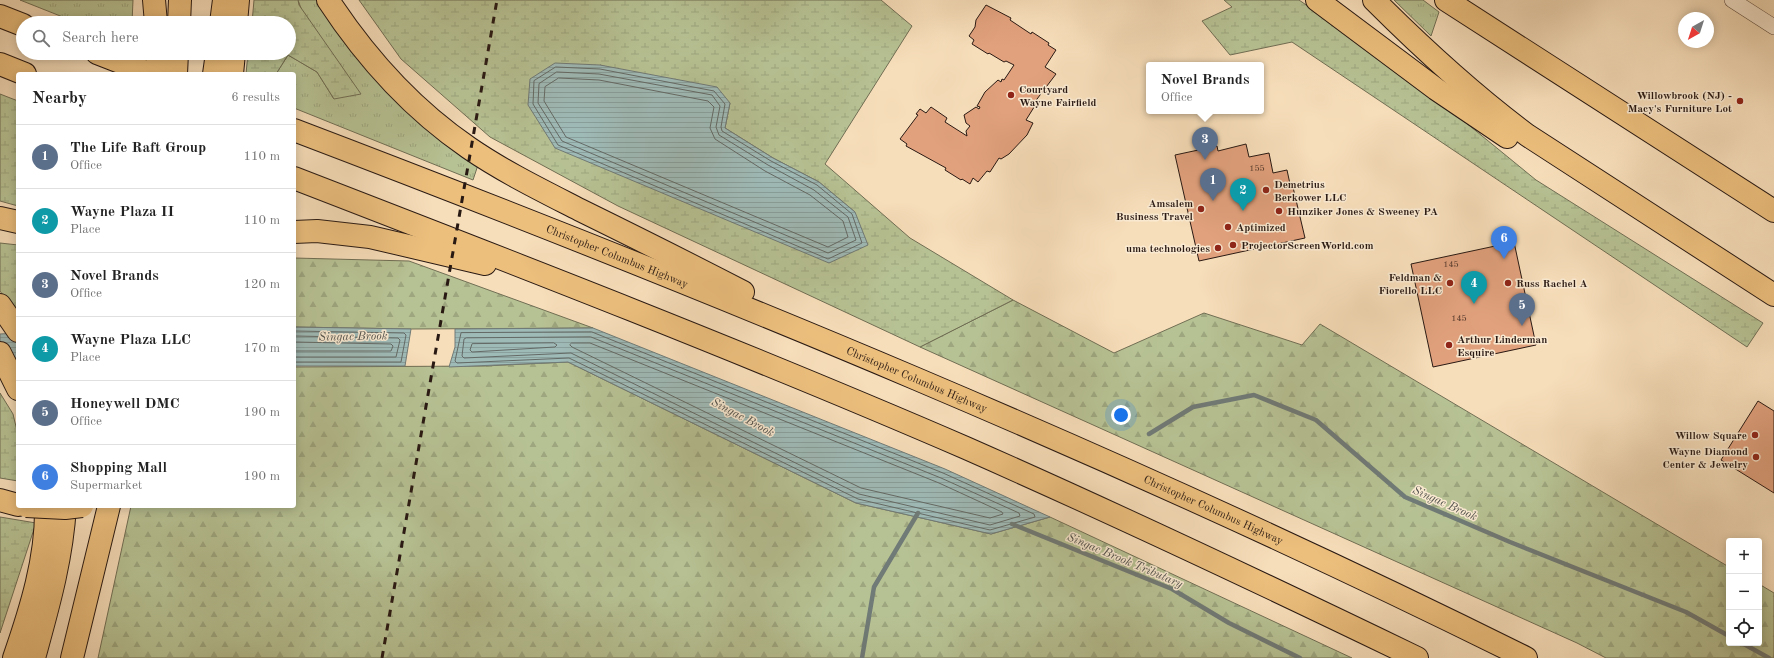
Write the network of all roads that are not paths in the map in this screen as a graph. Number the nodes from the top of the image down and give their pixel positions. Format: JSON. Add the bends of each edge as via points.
{"nodes":[{"id":1,"x":154,"y":0,"type":"edge"},
{"id":2,"x":180,"y":0,"type":"edge"},
{"id":3,"x":224,"y":0,"type":"edge"},
{"id":4,"x":238,"y":0,"type":"edge"},
{"id":5,"x":328,"y":0,"type":"edge"},
{"id":6,"x":1317,"y":0,"type":"edge"},
{"id":7,"x":1374,"y":0,"type":"edge"},
{"id":8,"x":1446,"y":0,"type":"edge"},
{"id":9,"x":1732,"y":0,"type":"edge"},
{"id":10,"x":0,"y":16,"type":"edge"},
{"id":11,"x":155,"y":16,"type":"edge"},
{"id":12,"x":179,"y":16,"type":"edge"},
{"id":13,"x":221,"y":16,"type":"edge"},
{"id":14,"x":237,"y":16,"type":"edge"},
{"id":15,"x":16,"y":22,"type":"edge"},
{"id":16,"x":1774,"y":27,"type":"edge"},
{"id":17,"x":115,"y":60,"type":"edge"},
{"id":18,"x":157,"y":60,"type":"edge"},
{"id":19,"x":177,"y":60,"type":"edge"},
{"id":20,"x":0,"y":64,"type":"edge"},
{"id":21,"x":20,"y":72,"type":"edge"},
{"id":22,"x":146,"y":72,"type":"edge"},
{"id":23,"x":158,"y":72,"type":"edge"},
{"id":24,"x":176,"y":72,"type":"edge"},
{"id":25,"x":296,"y":131,"type":"edge"},
{"id":26,"x":1570,"y":164,"type":"junction"},
{"id":27,"x":296,"y":179,"type":"edge"},
{"id":28,"x":1733,"y":183,"type":"junction"},
{"id":29,"x":1774,"y":196,"type":"edge"},
{"id":30,"x":1774,"y":211,"type":"edge"},
{"id":31,"x":0,"y":218,"type":"edge"},
{"id":32,"x":16,"y":222,"type":"edge"},
{"id":33,"x":296,"y":232,"type":"edge"},
{"id":34,"x":565,"y":282,"type":"junction"},
{"id":35,"x":1774,"y":295,"type":"edge"},
{"id":36,"x":0,"y":305,"type":"edge"},
{"id":37,"x":16,"y":329,"type":"edge"},
{"id":38,"x":0,"y":353,"type":"edge"},
{"id":39,"x":896,"y":369,"type":"junction"},
{"id":40,"x":15,"y":382,"type":"edge"},
{"id":41,"x":0,"y":500,"type":"edge"},
{"id":42,"x":16,"y":504,"type":"edge"},
{"id":43,"x":46,"y":508,"type":"edge"},
{"id":44,"x":65,"y":508,"type":"edge"},
{"id":45,"x":109,"y":508,"type":"edge"},
{"id":46,"x":52,"y":596,"type":"junction"},
{"id":47,"x":14,"y":658,"type":"edge"},
{"id":48,"x":26,"y":658,"type":"edge"},
{"id":49,"x":34,"y":658,"type":"edge"},
{"id":50,"x":72,"y":658,"type":"edge"},
{"id":51,"x":1417,"y":658,"type":"edge"},
{"id":52,"x":1526,"y":658,"type":"edge"}],
"edges":[{"from":1,"to":11,"type":"main road"},
{"from":2,"to":12,"type":"main road"},
{"from":3,"to":13,"type":"main road"},
{"from":4,"to":14,"type":"main road"},
{"from":5,"to":39,"type":"main road","via":[[354,38],[390,80],[428,116],[493,164]]},
{"from":6,"to":26,"type":"main road","via":[[1436,89],[1549,165]]},
{"from":7,"to":26,"type":"main road","via":[[1450,73],[1496,112]]},
{"from":8,"to":28,"type":"main road"},
{"from":9,"to":16,"type":"street"},
{"from":10,"to":15,"type":"main road"},
{"from":17,"to":22,"type":"main road"},
{"from":18,"to":23,"type":"main road"},
{"from":19,"to":24,"type":"main road"},
{"from":20,"to":21,"type":"main road"},
{"from":25,"to":39,"type":"main road","name":"Christopher Columbus Highway","via":[[688,283]]},
{"from":26,"to":35,"type":"main road"},
{"from":27,"to":34,"type":"main road"},
{"from":28,"to":29,"type":"main road"},
{"from":28,"to":30,"type":"main road"},
{"from":31,"to":32,"type":"main road"},
{"from":33,"to":34,"type":"main road","via":[[370,237]]},
{"from":34,"to":51,"type":"main road","via":[[967,449],[1163,537]]},
{"from":36,"to":37,"type":"main road"},
{"from":38,"to":40,"type":"main road"},
{"from":39,"to":52,"type":"main road","name":"Christopher Columbus Highway","via":[[1271,536]]},
{"from":41,"to":42,"type":"main road"},
{"from":43,"to":47,"type":"main road","via":[[40,569]]},
{"from":44,"to":46,"type":"main road","via":[[62,547]]},
{"from":45,"to":50,"type":"main road"},
{"from":46,"to":48,"type":"main road"},
{"from":46,"to":49,"type":"main road"}]}
